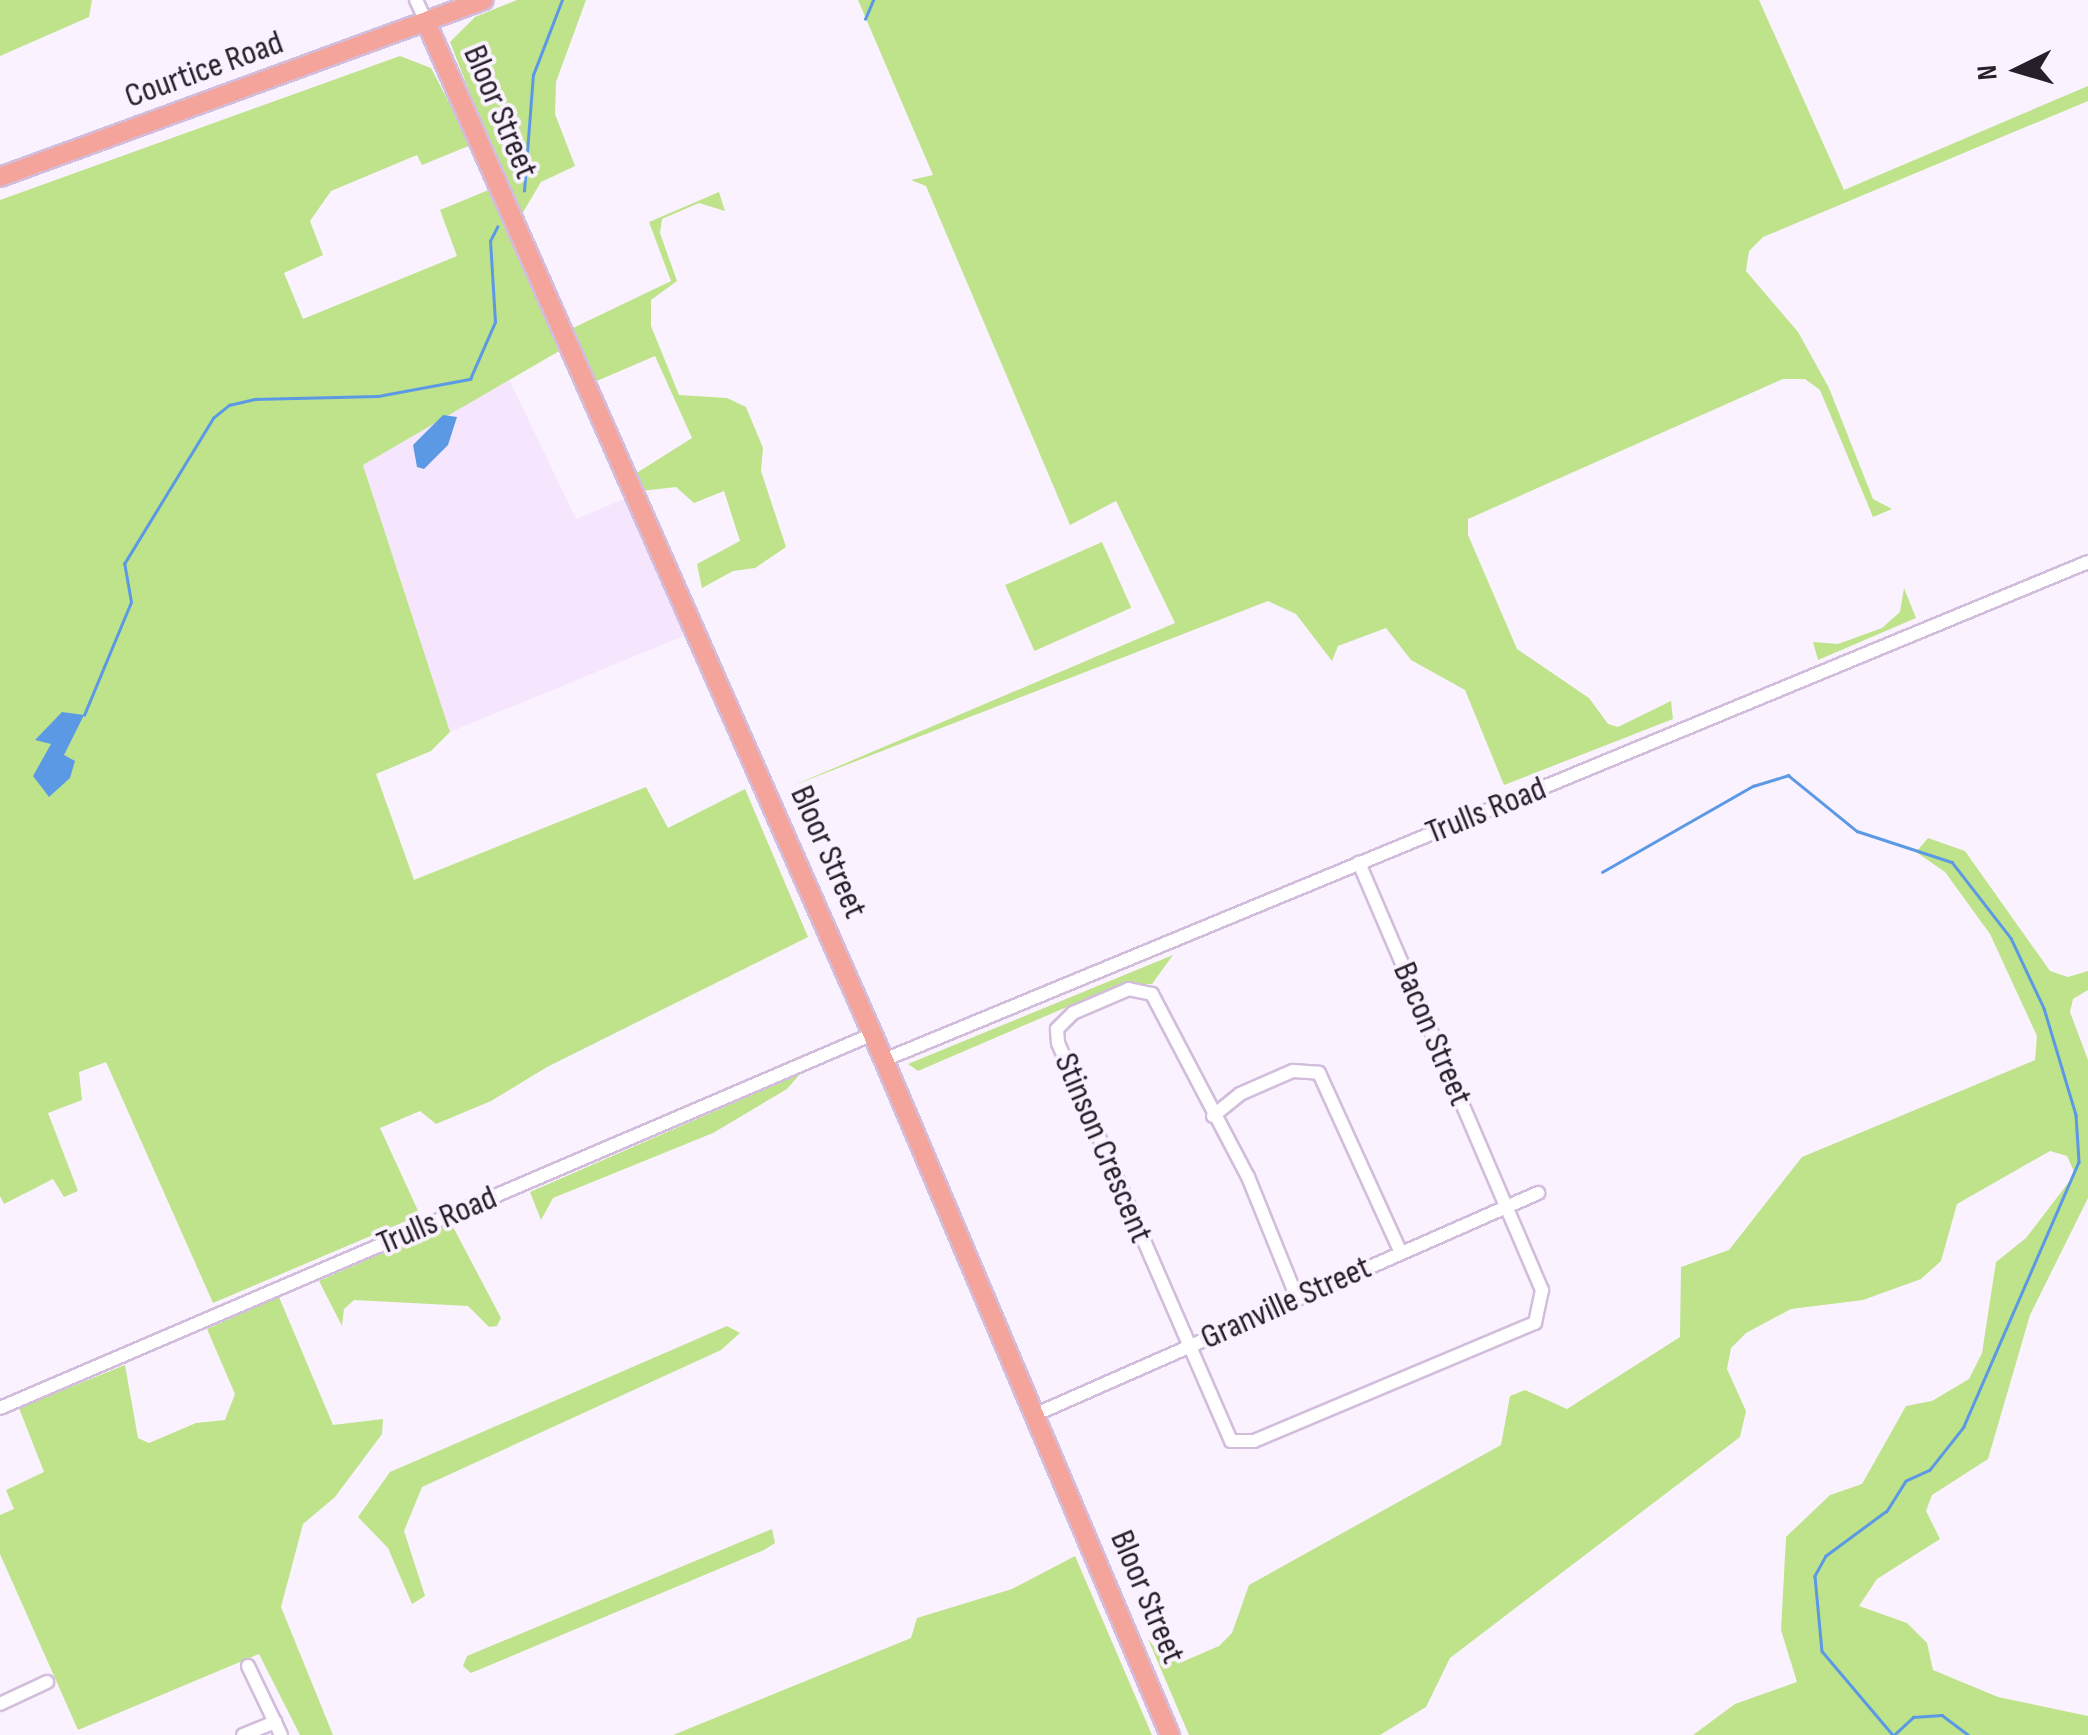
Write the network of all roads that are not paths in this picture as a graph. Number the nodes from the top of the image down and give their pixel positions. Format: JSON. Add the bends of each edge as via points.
{"nodes":[{"id":1,"x":416,"y":0,"type":"edge"},
{"id":2,"x":484,"y":0,"type":"edge"},
{"id":3,"x":427,"y":24,"type":"junction"},
{"id":4,"x":0,"y":177,"type":"edge"},
{"id":5,"x":2088,"y":562,"type":"edge"},
{"id":6,"x":1359,"y":863,"type":"junction"},
{"id":7,"x":872,"y":1034,"type":"junction"},
{"id":8,"x":884,"y":1060,"type":"junction"},
{"id":9,"x":1213,"y":1116,"type":"junction"},
{"id":10,"x":1538,"y":1192,"type":"dead end"},
{"id":11,"x":1506,"y":1206,"type":"junction"},
{"id":12,"x":1401,"y":1253,"type":"junction"},
{"id":13,"x":1297,"y":1298,"type":"junction"},
{"id":14,"x":1186,"y":1346,"type":"junction"},
{"id":15,"x":0,"y":1408,"type":"edge"},
{"id":16,"x":1034,"y":1415,"type":"junction"},
{"id":17,"x":248,"y":1666,"type":"dead end"},
{"id":18,"x":47,"y":1682,"type":"dead end"},
{"id":19,"x":0,"y":1704,"type":"edge"},
{"id":20,"x":278,"y":1728,"type":"edge"},
{"id":21,"x":243,"y":1735,"type":"edge"},
{"id":22,"x":1170,"y":1735,"type":"edge"}],
"edges":[{"from":1,"to":3,"type":"street","name":"Bloor Street"},
{"from":2,"to":3,"type":"main road","name":"Courtice Road"},
{"from":3,"to":4,"type":"main road","name":"Courtice Road"},
{"from":3,"to":7,"type":"main road","name":"Bloor Street"},
{"from":5,"to":6,"type":"street","name":"Trulls Road"},
{"from":6,"to":8,"type":"street","name":"Trulls Road"},
{"from":6,"to":11,"type":"street","name":"Bacon Street"},
{"from":7,"to":8,"type":"main road","name":"Bloor Street"},
{"from":7,"to":15,"type":"street","name":"Trulls Road"},
{"from":8,"to":16,"type":"main road","name":"Bloor Street"},
{"from":9,"to":12,"type":"street","via":[[1240,1094],[1294,1071],[1319,1073]]},
{"from":9,"to":13,"type":"street","name":"Stinson Crescent","via":[[1248,1177]]},
{"from":9,"to":14,"type":"street","name":"Stinson Crescent","via":[[1152,994],[1129,989],[1062,1019],[1058,1043]]},
{"from":10,"to":11,"type":"street","name":"Granville Street"},
{"from":11,"to":12,"type":"street","name":"Granville Street"},
{"from":11,"to":14,"type":"street","name":"Bacon Street","via":[[1544,1302],[1535,1323],[1518,1331],[1242,1444],[1223,1432]]},
{"from":12,"to":13,"type":"street","name":"Granville Street"},
{"from":13,"to":14,"type":"street","name":"Granville Street"},
{"from":14,"to":16,"type":"street","name":"Granville Street"},
{"from":16,"to":22,"type":"main road","name":"Bloor Street"},
{"from":17,"to":20,"type":"street"},
{"from":18,"to":19,"type":"street"},
{"from":20,"to":21,"type":"street"}]}
